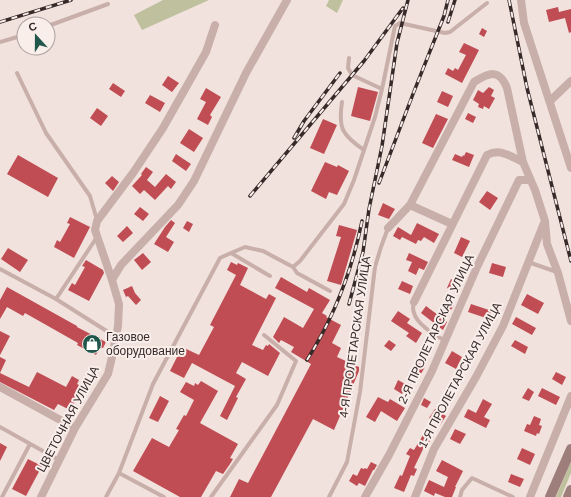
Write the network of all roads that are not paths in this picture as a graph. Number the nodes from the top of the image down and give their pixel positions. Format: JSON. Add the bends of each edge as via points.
{"nodes":[{"id":1,"x":287,"y":0,"type":"edge"},
{"id":2,"x":521,"y":0,"type":"edge"},
{"id":3,"x":487,"y":3,"type":"dead end"},
{"id":4,"x":108,"y":4,"type":"dead end"},
{"id":5,"x":56,"y":23,"type":"edge"},
{"id":6,"x":215,"y":25,"type":"dead end"},
{"id":7,"x":16,"y":37,"type":"edge"},
{"id":8,"x":0,"y":42,"type":"edge"},
{"id":9,"x":348,"y":58,"type":"dead end"},
{"id":10,"x":17,"y":74,"type":"dead end"},
{"id":11,"x":571,"y":81,"type":"edge"},
{"id":12,"x":382,"y":89,"type":"junction"},
{"id":13,"x":550,"y":101,"type":"junction"},
{"id":14,"x":342,"y":102,"type":"dead end"},
{"id":15,"x":364,"y":150,"type":"junction"},
{"id":16,"x":523,"y":162,"type":"junction"},
{"id":17,"x":571,"y":168,"type":"edge"},
{"id":18,"x":530,"y":180,"type":"junction"},
{"id":19,"x":410,"y":205,"type":"junction"},
{"id":20,"x":97,"y":221,"type":"junction"},
{"id":21,"x":545,"y":221,"type":"junction"},
{"id":22,"x":452,"y":224,"type":"junction"},
{"id":23,"x":388,"y":228,"type":"joint"},
{"id":24,"x":97,"y":236,"type":"junction"},
{"id":25,"x":231,"y":253,"type":"junction"},
{"id":26,"x":528,"y":262,"type":"junction"},
{"id":27,"x":293,"y":267,"type":"junction"},
{"id":28,"x":0,"y":269,"type":"edge"},
{"id":29,"x":558,"y":273,"type":"junction"},
{"id":30,"x":270,"y":276,"type":"dead end"},
{"id":31,"x":112,"y":280,"type":"junction"},
{"id":32,"x":330,"y":291,"type":"dead end"},
{"id":33,"x":56,"y":299,"type":"junction"},
{"id":34,"x":414,"y":302,"type":"joint"},
{"id":35,"x":571,"y":322,"type":"edge"},
{"id":36,"x":264,"y":335,"type":"dead end"},
{"id":37,"x":116,"y":337,"type":"junction"},
{"id":38,"x":445,"y":340,"type":"junction"},
{"id":39,"x":0,"y":387,"type":"edge"},
{"id":40,"x":571,"y":396,"type":"edge"},
{"id":41,"x":0,"y":427,"type":"edge"},
{"id":42,"x":75,"y":428,"type":"junction"},
{"id":43,"x":30,"y":444,"type":"junction"},
{"id":44,"x":571,"y":449,"type":"edge"},
{"id":45,"x":59,"y":460,"type":"junction"},
{"id":46,"x":119,"y":473,"type":"junction"},
{"id":47,"x":571,"y":490,"type":"edge"},
{"id":48,"x":2,"y":497,"type":"edge"},
{"id":49,"x":41,"y":497,"type":"edge"},
{"id":50,"x":106,"y":497,"type":"edge"},
{"id":51,"x":164,"y":497,"type":"edge"},
{"id":52,"x":212,"y":497,"type":"edge"},
{"id":53,"x":329,"y":497,"type":"edge"},
{"id":54,"x":365,"y":497,"type":"edge"},
{"id":55,"x":415,"y":497,"type":"edge"},
{"id":56,"x":460,"y":497,"type":"edge"},
{"id":57,"x":513,"y":497,"type":"edge"},
{"id":58,"x":530,"y":497,"type":"edge"},
{"id":59,"x":550,"y":497,"type":"edge"},
{"id":60,"x":568,"y":497,"type":"edge"}],
"edges":[{"from":1,"to":31,"type":"street","via":[[246,73],[194,181],[178,205],[121,266]]},
{"from":2,"to":13,"type":"street","via":[[524,23]]},
{"from":3,"to":12,"type":"lane","via":[[450,32],[397,24]]},
{"from":4,"to":5,"type":"lane"},
{"from":6,"to":20,"type":"street","via":[[206,52],[163,128]]},
{"from":7,"to":8,"type":"lane"},
{"from":9,"to":12,"type":"lane","via":[[348,68],[352,75]]},
{"from":10,"to":20,"type":"lane","via":[[46,133],[90,196]]},
{"from":11,"to":13,"type":"street"},
{"from":12,"to":15,"type":"lane"},
{"from":13,"to":17,"type":"street"},
{"from":14,"to":15,"type":"lane","via":[[340,117],[344,133]]},
{"from":15,"to":27,"type":"lane","via":[[344,204]]},
{"from":16,"to":18,"type":"street"},
{"from":16,"to":19,"type":"street","name":"4-Я ПРОЛЕТАРСКАЯ УЛИЦА","via":[[507,88],[504,81],[491,73],[474,82]]},
{"from":16,"to":22,"type":"street","via":[[499,151],[487,154]]},
{"from":18,"to":21,"type":"street"},
{"from":18,"to":38,"type":"street","name":"2-Я ПРОЛЕТАРСКАЯ УЛИЦА","via":[[519,180]]},
{"from":19,"to":22,"type":"street"},
{"from":19,"to":23,"type":"street","name":"4-Я ПРОЛЕТАРСКАЯ УЛИЦА"},
{"from":20,"to":24,"type":"street","name":"ЦВЕТОЧНАЯ УЛИЦА"},
{"from":21,"to":26,"type":"street","name":"1-Я ПРОЛЕТАРСКАЯ УЛИЦА"},
{"from":21,"to":29,"type":"street","via":[[547,244]]},
{"from":22,"to":34,"type":"street"},
{"from":23,"to":53,"type":"lane","name":"4-Я ПРОЛЕТАРСКАЯ УЛИЦА","via":[[375,267],[360,392],[347,462]]},
{"from":24,"to":31,"type":"street","name":"ЦВЕТОЧНАЯ УЛИЦА"},
{"from":24,"to":33,"type":"lane"},
{"from":25,"to":27,"type":"lane","via":[[245,247],[263,250]]},
{"from":25,"to":30,"type":"lane"},
{"from":25,"to":46,"type":"lane","via":[[220,258],[153,384]]},
{"from":26,"to":29,"type":"lane"},
{"from":26,"to":55,"type":"street","name":"1-Я ПРОЛЕТАРСКАЯ УЛИЦА","via":[[503,326],[434,449]]},
{"from":27,"to":32,"type":"lane","via":[[297,272]]},
{"from":28,"to":33,"type":"lane"},
{"from":29,"to":35,"type":"street"},
{"from":31,"to":37,"type":"street","name":"ЦВЕТОЧНАЯ УЛИЦА","via":[[119,304]]},
{"from":33,"to":37,"type":"lane"},
{"from":34,"to":38,"type":"lane","via":[[412,307],[417,319],[428,330]]},
{"from":36,"to":52,"type":"lane","via":[[296,361],[277,406]]},
{"from":37,"to":42,"type":"street","name":"ЦВЕТОЧНАЯ УЛИЦА","via":[[108,374]]},
{"from":38,"to":54,"type":"street","name":"2-Я ПРОЛЕТАРСКАЯ УЛИЦА","via":[[418,399]]},
{"from":39,"to":42,"type":"street"},
{"from":40,"to":58,"type":"street"},
{"from":41,"to":43,"type":"lane"},
{"from":42,"to":45,"type":"street","name":"ЦВЕТОЧНАЯ УЛИЦА"},
{"from":43,"to":45,"type":"lane"},
{"from":43,"to":48,"type":"lane"},
{"from":44,"to":59,"type":"main road"},
{"from":45,"to":49,"type":"street","name":"ЦВЕТОЧНАЯ УЛИЦА"},
{"from":46,"to":50,"type":"lane"},
{"from":46,"to":51,"type":"lane"},
{"from":47,"to":60,"type":"main road"},
{"from":56,"to":57,"type":"lane","via":[[462,490],[472,478]]}]}
